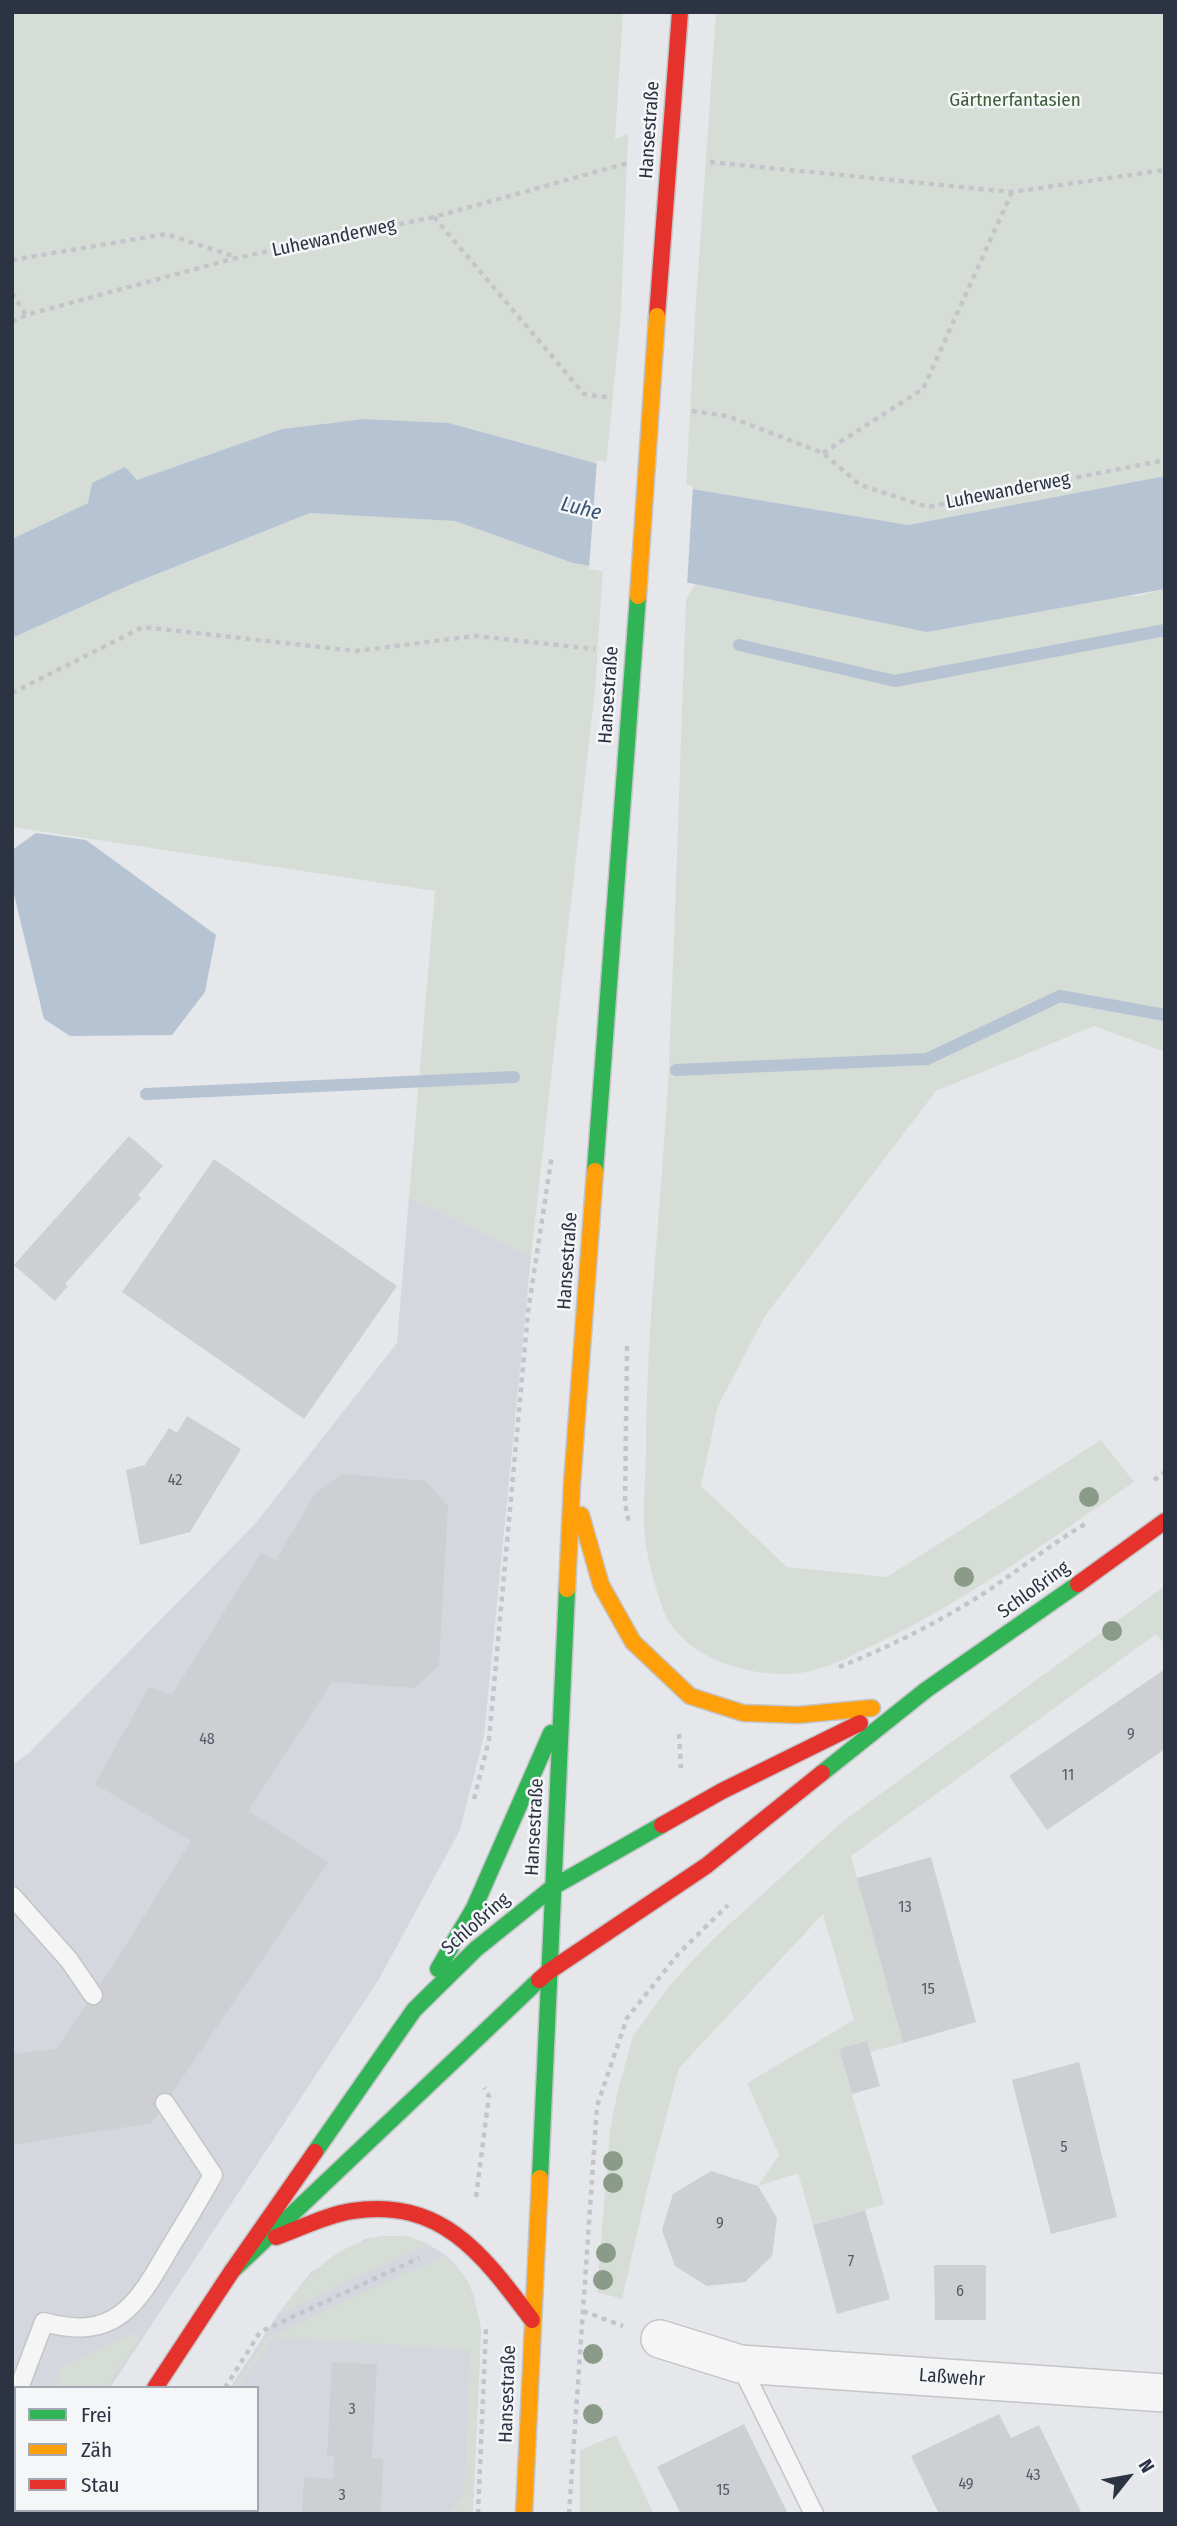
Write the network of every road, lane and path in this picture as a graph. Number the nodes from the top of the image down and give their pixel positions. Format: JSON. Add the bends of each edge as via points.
{"nodes":[{"id":1,"x":680,"y":12,"type":"edge"},
{"id":2,"x":705,"y":161,"type":"dead end"},
{"id":3,"x":626,"y":163,"type":"dead end"},
{"id":4,"x":1165,"y":170,"type":"edge"},
{"id":5,"x":1012,"y":192,"type":"junction"},
{"id":6,"x":434,"y":218,"type":"junction"},
{"id":7,"x":236,"y":258,"type":"junction"},
{"id":8,"x":12,"y":260,"type":"edge"},
{"id":9,"x":12,"y":293,"type":"edge"},
{"id":10,"x":26,"y":315,"type":"junction"},
{"id":11,"x":12,"y":322,"type":"edge"},
{"id":12,"x":584,"y":394,"type":"dead end"},
{"id":13,"x":727,"y":416,"type":"dead end"},
{"id":14,"x":823,"y":453,"type":"junction"},
{"id":15,"x":1165,"y":460,"type":"edge"},
{"id":16,"x":597,"y":649,"type":"dead end"},
{"id":17,"x":12,"y":693,"type":"edge"},
{"id":18,"x":553,"y":1151,"type":"dead end"},
{"id":19,"x":1165,"y":1472,"type":"edge"},
{"id":20,"x":572,"y":1484,"type":"junction"},
{"id":21,"x":1145,"y":1486,"type":"dead end"},
{"id":22,"x":1093,"y":1520,"type":"dead end"},
{"id":23,"x":1165,"y":1521,"type":"edge"},
{"id":24,"x":830,"y":1671,"type":"dead end"},
{"id":25,"x":926,"y":1690,"type":"junction"},
{"id":26,"x":895,"y":1706,"type":"junction"},
{"id":27,"x":561,"y":1709,"type":"junction"},
{"id":28,"x":472,"y":1807,"type":"dead end"},
{"id":29,"x":553,"y":1887,"type":"junction"},
{"id":30,"x":12,"y":1896,"type":"edge"},
{"id":31,"x":730,"y":1902,"type":"dead end"},
{"id":32,"x":548,"y":1972,"type":"junction"},
{"id":33,"x":93,"y":1995,"type":"dead end"},
{"id":34,"x":414,"y":2010,"type":"junction"},
{"id":35,"x":489,"y":2096,"type":"dead end"},
{"id":36,"x":165,"y":2103,"type":"dead end"},
{"id":37,"x":458,"y":2233,"type":"junction"},
{"id":38,"x":264,"y":2241,"type":"junction"},
{"id":39,"x":232,"y":2271,"type":"junction"},
{"id":40,"x":485,"y":2318,"type":"dead end"},
{"id":41,"x":532,"y":2320,"type":"junction"},
{"id":42,"x":660,"y":2339,"type":"dead end"},
{"id":43,"x":740,"y":2364,"type":"junction"},
{"id":44,"x":20,"y":2386,"type":"edge"},
{"id":45,"x":156,"y":2386,"type":"edge"},
{"id":46,"x":226,"y":2386,"type":"edge"},
{"id":47,"x":1165,"y":2393,"type":"edge"},
{"id":48,"x":478,"y":2514,"type":"edge"},
{"id":49,"x":524,"y":2514,"type":"edge"},
{"id":50,"x":569,"y":2514,"type":"edge"},
{"id":51,"x":814,"y":2514,"type":"edge"}],
"edges":[{"from":1,"to":20,"type":"main road","name":"Hansestraße","bridge":true},
{"from":2,"to":5,"type":"path"},
{"from":3,"to":6,"type":"path","name":"Luhewanderweg"},
{"from":4,"to":5,"type":"path"},
{"from":5,"to":14,"type":"path","via":[[923,389]]},
{"from":6,"to":7,"type":"path","name":"Luhewanderweg"},
{"from":6,"to":12,"type":"path"},
{"from":7,"to":8,"type":"path","via":[[166,234]]},
{"from":7,"to":10,"type":"path","name":"Luhewanderweg"},
{"from":9,"to":10,"type":"path"},
{"from":10,"to":11,"type":"path","name":"Luhewanderweg"},
{"from":13,"to":14,"type":"path","name":"Luhewanderweg"},
{"from":14,"to":15,"type":"path","name":"Luhewanderweg","via":[[860,485],[928,507]]},
{"from":16,"to":17,"type":"path","via":[[475,636],[356,651],[143,627]]},
{"from":18,"to":28,"type":"path","via":[[528,1312],[489,1740]]},
{"from":19,"to":21,"type":"path"},
{"from":20,"to":26,"type":"main road","via":[[601,1585],[633,1642],[690,1696],[743,1713],[798,1715]]},
{"from":20,"to":27,"type":"main road","name":"Hansestraße"},
{"from":22,"to":24,"type":"path","via":[[966,1605]]},
{"from":23,"to":25,"type":"main road","name":"Schloßring"},
{"from":25,"to":26,"type":"main road","name":"Schloßring"},
{"from":25,"to":32,"type":"main road","name":"Schloßring","via":[[706,1866]]},
{"from":26,"to":29,"type":"main road","name":"Schloßring","via":[[722,1791]]},
{"from":27,"to":29,"type":"main road","name":"Hansestraße"},
{"from":27,"to":34,"type":"main road","via":[[474,1908]]},
{"from":29,"to":32,"type":"main road","name":"Hansestraße"},
{"from":29,"to":34,"type":"main road","name":"Schloßring","via":[[476,1950]]},
{"from":30,"to":33,"type":"lane","via":[[69,1960]]},
{"from":31,"to":50,"type":"path","via":[[679,1953],[627,2018],[597,2106]]},
{"from":32,"to":38,"type":"main road","name":"Schloßring"},
{"from":32,"to":41,"type":"main road","name":"Hansestraße"},
{"from":34,"to":39,"type":"main road","name":"Schloßring"},
{"from":35,"to":37,"type":"path","via":[[474,2214]]},
{"from":36,"to":44,"type":"lane","via":[[213,2175],[142,2294],[114,2319],[96,2326],[79,2329],[44,2322]]},
{"from":37,"to":38,"type":"main road","via":[[396,2209],[351,2211]]},
{"from":37,"to":41,"type":"main road","via":[[486,2260]]},
{"from":37,"to":46,"type":"path","via":[[443,2247],[260,2332]]},
{"from":38,"to":39,"type":"main road","name":"Schloßring"},
{"from":39,"to":45,"type":"main road","name":"Schloßring"},
{"from":40,"to":48,"type":"path"},
{"from":41,"to":49,"type":"main road","name":"Hansestraße"},
{"from":42,"to":43,"type":"street","name":"Laßwehr"},
{"from":43,"to":47,"type":"street","name":"Laßwehr"},
{"from":43,"to":51,"type":"lane"}]}
